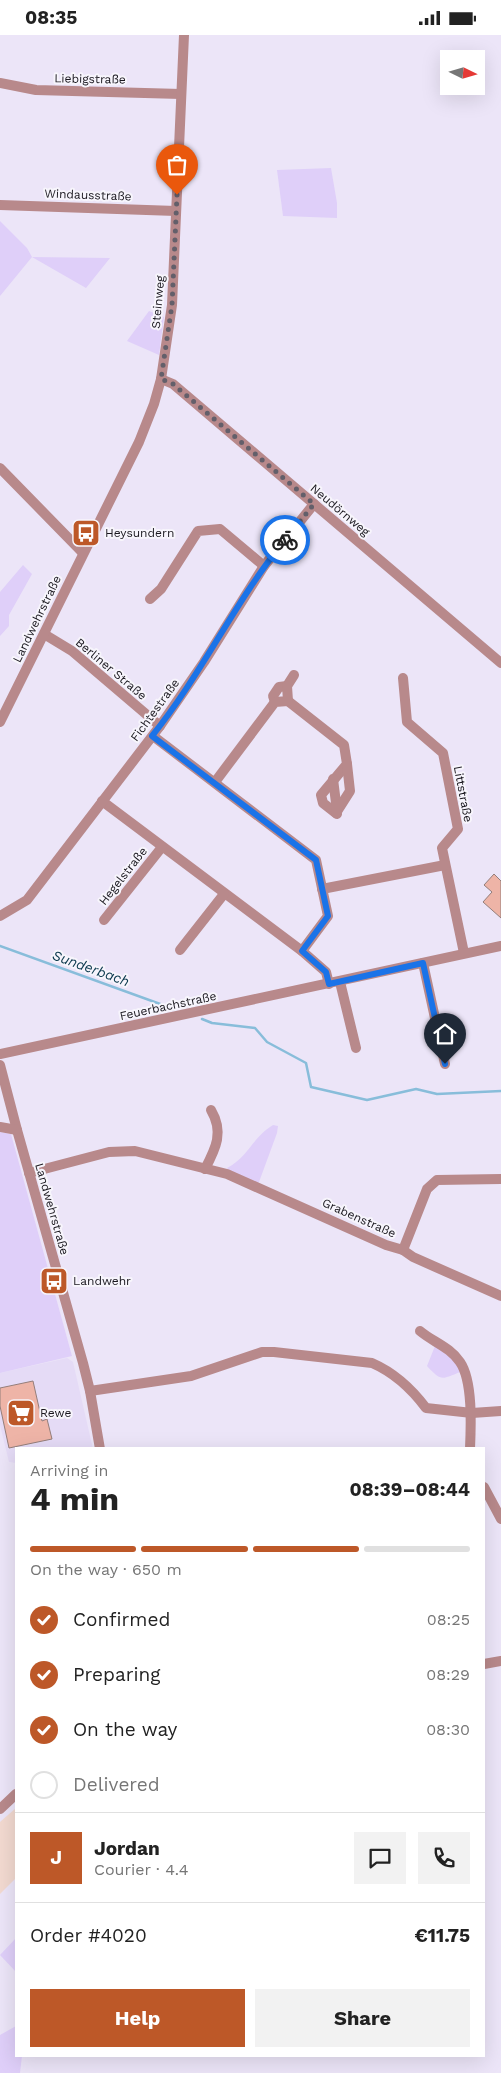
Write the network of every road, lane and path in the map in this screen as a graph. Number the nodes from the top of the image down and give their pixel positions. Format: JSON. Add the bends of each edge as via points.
{"nodes":[{"id":1,"x":184,"y":35,"type":"edge"},
{"id":2,"x":0,"y":83,"type":"edge"},
{"id":3,"x":181,"y":94,"type":"junction"},
{"id":4,"x":0,"y":205,"type":"edge"},
{"id":5,"x":176,"y":211,"type":"junction"},
{"id":6,"x":161,"y":379,"type":"junction"},
{"id":7,"x":0,"y":468,"type":"edge"},
{"id":8,"x":314,"y":504,"type":"junction"},
{"id":9,"x":82,"y":553,"type":"junction"},
{"id":10,"x":264,"y":566,"type":"junction"},
{"id":11,"x":150,"y":599,"type":"dead end"},
{"id":12,"x":44,"y":634,"type":"junction"},
{"id":13,"x":501,"y":663,"type":"edge"},
{"id":14,"x":294,"y":675,"type":"dead end"},
{"id":15,"x":403,"y":678,"type":"dead end"},
{"id":16,"x":287,"y":685,"type":"junction"},
{"id":17,"x":288,"y":701,"type":"junction"},
{"id":18,"x":275,"y":703,"type":"junction"},
{"id":19,"x":0,"y":722,"type":"edge"},
{"id":20,"x":160,"y":726,"type":"junction"},
{"id":21,"x":152,"y":736,"type":"junction"},
{"id":22,"x":347,"y":764,"type":"junction"},
{"id":23,"x":215,"y":782,"type":"junction"},
{"id":24,"x":334,"y":783,"type":"junction"},
{"id":25,"x":350,"y":786,"type":"junction"},
{"id":26,"x":102,"y":801,"type":"junction"},
{"id":27,"x":162,"y":847,"type":"junction"},
{"id":28,"x":445,"y":865,"type":"junction"},
{"id":29,"x":322,"y":889,"type":"junction"},
{"id":30,"x":224,"y":894,"type":"junction"},
{"id":31,"x":0,"y":916,"type":"edge"},
{"id":32,"x":104,"y":920,"type":"dead end"},
{"id":33,"x":501,"y":946,"type":"edge"},
{"id":34,"x":180,"y":951,"type":"dead end"},
{"id":35,"x":302,"y":951,"type":"junction"},
{"id":36,"x":464,"y":953,"type":"junction"},
{"id":37,"x":423,"y":963,"type":"junction"},
{"id":38,"x":340,"y":982,"type":"junction"},
{"id":39,"x":329,"y":984,"type":"junction"},
{"id":40,"x":356,"y":1048,"type":"dead end"},
{"id":41,"x":0,"y":1054,"type":"edge"},
{"id":42,"x":445,"y":1064,"type":"dead end"},
{"id":43,"x":0,"y":1065,"type":"edge"},
{"id":44,"x":211,"y":1110,"type":"dead end"},
{"id":45,"x":0,"y":1127,"type":"edge"},
{"id":46,"x":16,"y":1130,"type":"junction"},
{"id":47,"x":205,"y":1169,"type":"junction"},
{"id":48,"x":29,"y":1173,"type":"junction"},
{"id":49,"x":501,"y":1179,"type":"edge"},
{"id":50,"x":403,"y":1250,"type":"junction"},
{"id":51,"x":501,"y":1296,"type":"edge"},
{"id":52,"x":420,"y":1331,"type":"dead end"},
{"id":53,"x":90,"y":1391,"type":"junction"},
{"id":54,"x":501,"y":1411,"type":"edge"},
{"id":55,"x":472,"y":1413,"type":"junction"},
{"id":56,"x":100,"y":1447,"type":"edge"},
{"id":57,"x":470,"y":1447,"type":"edge"},
{"id":58,"x":485,"y":1489,"type":"edge"},
{"id":59,"x":501,"y":1519,"type":"edge"},
{"id":60,"x":501,"y":1661,"type":"edge"},
{"id":61,"x":485,"y":1664,"type":"edge"},
{"id":62,"x":15,"y":1795,"type":"edge"},
{"id":63,"x":0,"y":1809,"type":"edge"}],
"edges":[{"from":1,"to":3,"type":"street","name":"Steinweg"},
{"from":2,"to":3,"type":"street","name":"Liebigstraße","via":[[36,91]]},
{"from":3,"to":5,"type":"street","name":"Steinweg"},
{"from":4,"to":5,"type":"street","name":"Windausstraße"},
{"from":5,"to":6,"type":"street","name":"Steinweg","via":[[172,305]]},
{"from":6,"to":8,"type":"street","name":"Neudörnweg","via":[[173,384]]},
{"from":6,"to":9,"type":"street","name":"Steinweg","via":[[139,442]]},
{"from":7,"to":9,"type":"street"},
{"from":8,"to":10,"type":"street","name":"Fichtestraße"},
{"from":8,"to":13,"type":"street","name":"Neudörnweg"},
{"from":9,"to":12,"type":"street","name":"Landwehrstraße"},
{"from":10,"to":11,"type":"street","via":[[220,529],[198,531],[161,589]]},
{"from":10,"to":20,"type":"street","name":"Fichtestraße"},
{"from":12,"to":19,"type":"street","name":"Landwehrstraße"},
{"from":12,"to":20,"type":"street","name":"Berliner Straße","via":[[72,651]]},
{"from":14,"to":16,"type":"street"},
{"from":15,"to":28,"type":"street","name":"Littstraße","via":[[407,722],[443,753],[458,829],[442,848]]},
{"from":16,"to":17,"type":"street"},
{"from":16,"to":18,"type":"street","via":[[279,687],[274,696]]},
{"from":17,"to":18,"type":"street"},
{"from":17,"to":22,"type":"street","via":[[344,745]]},
{"from":18,"to":23,"type":"street"},
{"from":20,"to":21,"type":"street","name":"Fichtestraße"},
{"from":21,"to":23,"type":"street"},
{"from":21,"to":26,"type":"street","name":"Fichtestraße"},
{"from":22,"to":24,"type":"street"},
{"from":22,"to":25,"type":"street"},
{"from":23,"to":29,"type":"street","via":[[316,860]]},
{"from":24,"to":25,"type":"street"},
{"from":24,"to":25,"type":"street","via":[[321,795],[323,803],[337,813]]},
{"from":26,"to":27,"type":"street","name":"Hegelstraße"},
{"from":26,"to":31,"type":"street","name":"Fichtestraße","via":[[27,900]]},
{"from":27,"to":30,"type":"street","name":"Hegelstraße"},
{"from":27,"to":32,"type":"street","name":"Hegelstraße"},
{"from":28,"to":29,"type":"street"},
{"from":28,"to":36,"type":"street","name":"Littstraße"},
{"from":29,"to":35,"type":"street","via":[[328,916]]},
{"from":30,"to":34,"type":"street"},
{"from":30,"to":35,"type":"street","name":"Hegelstraße"},
{"from":33,"to":36,"type":"street","name":"Feuerbachstraße"},
{"from":35,"to":39,"type":"street","name":"Hegelstraße","via":[[326,972]]},
{"from":36,"to":37,"type":"street","name":"Feuerbachstraße"},
{"from":37,"to":38,"type":"street","name":"Feuerbachstraße"},
{"from":37,"to":42,"type":"street"},
{"from":38,"to":39,"type":"street","name":"Feuerbachstraße"},
{"from":38,"to":40,"type":"street"},
{"from":39,"to":41,"type":"street","name":"Feuerbachstraße"},
{"from":43,"to":46,"type":"street","name":"Landwehrstraße"},
{"from":44,"to":47,"type":"street","via":[[218,1121],[218,1136],[216,1149]]},
{"from":45,"to":46,"type":"street"},
{"from":46,"to":48,"type":"street","name":"Landwehrstraße"},
{"from":47,"to":48,"type":"street","name":"Grabenstraße","via":[[135,1151],[121,1151]]},
{"from":47,"to":50,"type":"street","name":"Grabenstraße","via":[[227,1174]]},
{"from":48,"to":53,"type":"street","name":"Landwehrstraße"},
{"from":49,"to":50,"type":"street","via":[[437,1180],[427,1189]]},
{"from":50,"to":51,"type":"street","name":"Grabenstraße"},
{"from":52,"to":55,"type":"street","via":[[444,1346],[460,1362],[466,1376]]},
{"from":53,"to":55,"type":"street","via":[[190,1376],[262,1352],[274,1352],[372,1363],[401,1380],[426,1408]]},
{"from":53,"to":56,"type":"street","name":"Landwehrstraße"},
{"from":54,"to":55,"type":"street"},
{"from":55,"to":57,"type":"street"},
{"from":58,"to":59,"type":"street"},
{"from":60,"to":61,"type":"street"},
{"from":62,"to":63,"type":"street"}]}
